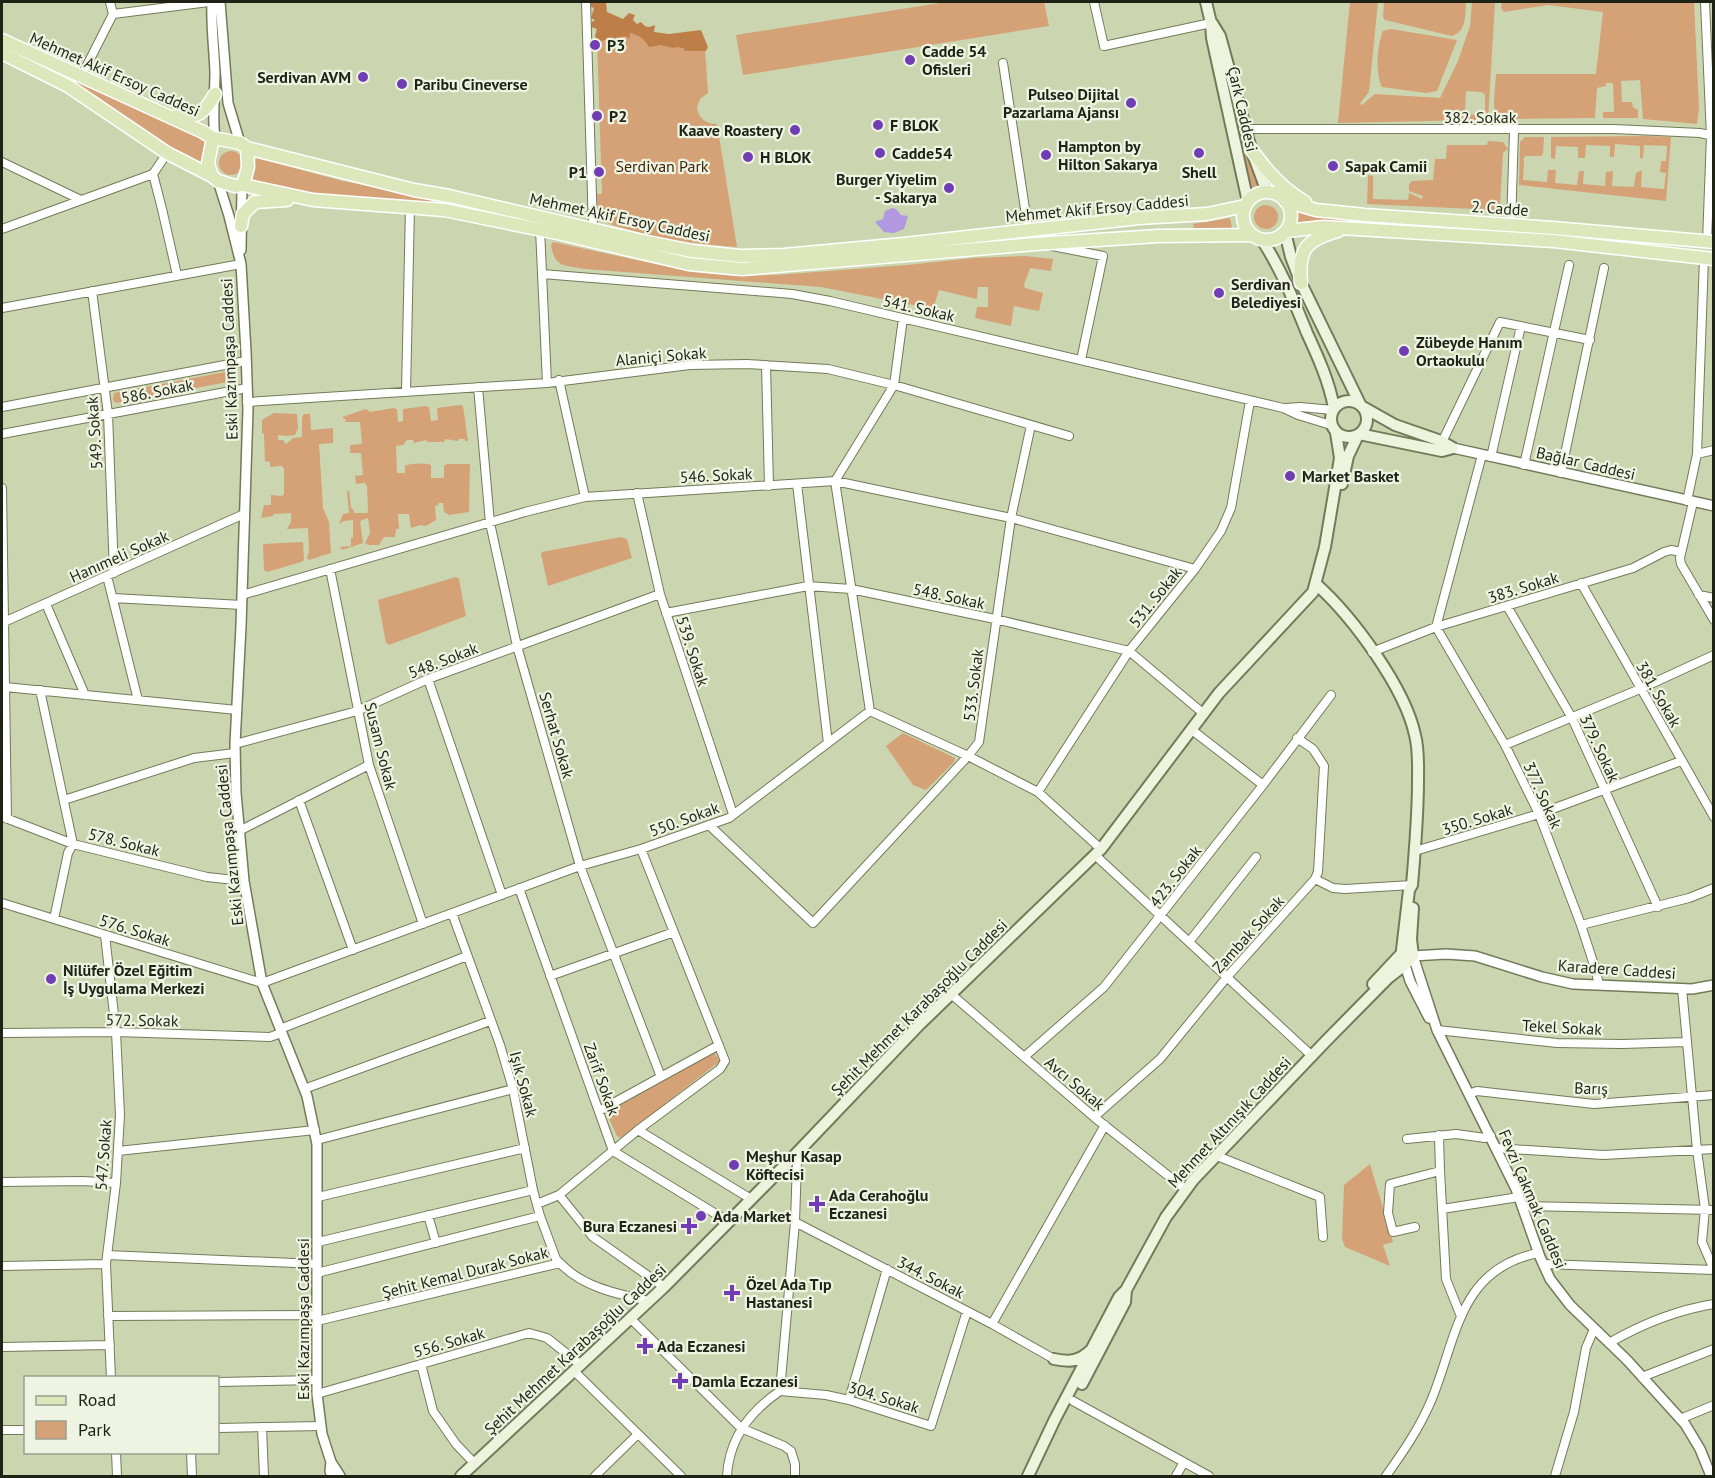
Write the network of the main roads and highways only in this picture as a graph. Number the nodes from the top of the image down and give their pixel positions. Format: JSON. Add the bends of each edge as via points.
{"nodes":[{"id":1,"x":1206,"y":2,"type":"edge"},
{"id":2,"x":1211,"y":23,"type":"junction"},
{"id":3,"x":2,"y":40,"type":"edge"},
{"id":4,"x":2,"y":53,"type":"edge"},
{"id":5,"x":215,"y":94,"type":"road end"},
{"id":6,"x":167,"y":115,"type":"junction"},
{"id":7,"x":214,"y":138,"type":"junction"},
{"id":8,"x":244,"y":146,"type":"junction"},
{"id":9,"x":1251,"y":149,"type":"junction"},
{"id":10,"x":210,"y":176,"type":"junction"},
{"id":11,"x":243,"y":186,"type":"junction"},
{"id":12,"x":1267,"y":192,"type":"junction"},
{"id":13,"x":313,"y":200,"type":"junction"},
{"id":14,"x":1286,"y":201,"type":"junction"},
{"id":15,"x":1247,"y":204,"type":"junction"},
{"id":16,"x":1365,"y":215,"type":"junction"},
{"id":17,"x":241,"y":226,"type":"road end"},
{"id":18,"x":1348,"y":229,"type":"junction"},
{"id":19,"x":1286,"y":231,"type":"junction"},
{"id":20,"x":1257,"y":238,"type":"junction"},
{"id":21,"x":1710,"y":242,"type":"edge"},
{"id":22,"x":1709,"y":258,"type":"edge"},
{"id":23,"x":1302,"y":283,"type":"junction"},
{"id":24,"x":1361,"y":406,"type":"junction"},
{"id":25,"x":1334,"y":409,"type":"junction"},
{"id":26,"x":1334,"y":429,"type":"junction"},
{"id":27,"x":1359,"y":434,"type":"junction"},
{"id":28,"x":1332,"y":513,"type":"junction"},
{"id":29,"x":1316,"y":584,"type":"junction"},
{"id":30,"x":1408,"y":954,"type":"junction"},
{"id":31,"x":1325,"y":1042,"type":"junction"},
{"id":32,"x":1126,"y":1290,"type":"junction"},
{"id":33,"x":1100,"y":1332,"type":"junction"},
{"id":34,"x":1083,"y":1374,"type":"junction"},
{"id":35,"x":461,"y":1476,"type":"edge"},
{"id":36,"x":1030,"y":1476,"type":"edge"}],
"edges":[{"from":1,"to":2,"type":"main road","name":"Çark Caddesi"},
{"from":2,"to":9,"type":"main road","name":"Çark Caddesi","via":[[1220,36]]},
{"from":2,"to":15,"type":"main road","name":"Çark Caddesi"},
{"from":3,"to":6,"type":"main road","name":"Mehmet Akif Ersoy Caddesi"},
{"from":4,"to":10,"type":"main road","name":"Mehmet Akif Ersoy Caddesi","via":[[68,86],[167,153]]},
{"from":5,"to":6,"type":"main road","via":[[208,107],[194,116]]},
{"from":6,"to":7,"type":"main road","name":"Mehmet Akif Ersoy Caddesi"},
{"from":7,"to":8,"type":"main road","name":"Mehmet Akif Ersoy Caddesi"},
{"from":7,"to":10,"type":"main road","via":[[208,163]]},
{"from":8,"to":11,"type":"main road","via":[[248,167]]},
{"from":8,"to":15,"type":"main road","name":"Mehmet Akif Ersoy Caddesi","via":[[414,189],[692,251],[740,256],[1207,214]]},
{"from":9,"to":12,"type":"main road","name":"Çark Caddesi"},
{"from":9,"to":16,"type":"main road","via":[[1275,180],[1297,197]]},
{"from":10,"to":11,"type":"main road","name":"Mehmet Akif Ersoy Caddesi"},
{"from":11,"to":13,"type":"main road","name":"Mehmet Akif Ersoy Caddesi"},
{"from":12,"to":14,"type":"main road"},
{"from":12,"to":15,"type":"main road","via":[[1256,195]]},
{"from":13,"to":17,"type":"main road","via":[[255,202],[243,214]]},
{"from":13,"to":20,"type":"main road","name":"Mehmet Akif Ersoy Caddesi","via":[[444,210],[689,264],[742,269],[1158,236]]},
{"from":14,"to":16,"type":"main road","name":"2. Cadde","via":[[1316,210]]},
{"from":14,"to":19,"type":"main road","via":[[1291,216]]},
{"from":15,"to":20,"type":"main road","via":[[1244,222]]},
{"from":16,"to":21,"type":"main road","name":"2. Cadde"},
{"from":18,"to":19,"type":"main road","name":"2. Cadde"},
{"from":18,"to":22,"type":"main road","name":"2. Cadde","via":[[1554,241]]},
{"from":18,"to":23,"type":"main road","via":[[1307,246],[1301,257]]},
{"from":19,"to":20,"type":"main road","via":[[1273,240]]},
{"from":19,"to":23,"type":"main road"},
{"from":20,"to":25,"type":"main road","via":[[1276,262],[1289,290],[1328,381]]},
{"from":23,"to":24,"type":"main road"},
{"from":24,"to":25,"type":"main road","via":[[1346,401]]},
{"from":24,"to":27,"type":"main road","via":[[1367,420]]},
{"from":24,"to":27,"type":"main road","via":[[1453,448],[1442,451]]},
{"from":25,"to":26,"type":"main road","via":[[1330,420]]},
{"from":26,"to":27,"type":"main road","via":[[1347,437]]},
{"from":26,"to":28,"type":"main road","name":"Şehit Mehmet Karabaşoğlu Caddesi","via":[[1340,458]]},
{"from":27,"to":28,"type":"main road","name":"Şehit Mehmet Karabaşoğlu Caddesi","via":[[1348,456]]},
{"from":28,"to":29,"type":"main road","name":"Şehit Mehmet Karabaşoğlu Caddesi"},
{"from":29,"to":30,"type":"main road","name":"Fevzi Çakmak Caddesi","via":[[1372,652],[1398,692],[1416,736],[1418,796]]},
{"from":29,"to":35,"type":"main road","name":"Şehit Mehmet Karabaşoğlu Caddesi","via":[[1298,610],[1229,681],[1098,852],[951,994],[664,1287]]},
{"from":30,"to":31,"type":"main road","name":"Mehmet Altınışık Caddesi","via":[[1347,1013]]},
{"from":30,"to":31,"type":"main road","name":"Mehmet Altınışık Caddesi","via":[[1404,965]]},
{"from":31,"to":32,"type":"main road","name":"Mehmet Altınışık Caddesi","via":[[1185,1190]]},
{"from":32,"to":33,"type":"main road","name":"Mehmet Altınışık Caddesi"},
{"from":32,"to":34,"type":"main road","name":"Mehmet Altınışık Caddesi","via":[[1125,1302]]},
{"from":33,"to":34,"type":"main road","name":"Mehmet Altınışık Caddesi"},
{"from":33,"to":34,"type":"main road","via":[[1089,1352],[1079,1359],[1054,1359]]},
{"from":34,"to":36,"type":"main road","name":"Mehmet Altınışık Caddesi","via":[[1055,1419]]},
{"from":34,"to":36,"type":"main road","name":"Mehmet Altınışık Caddesi","via":[[1073,1401]]}]}
